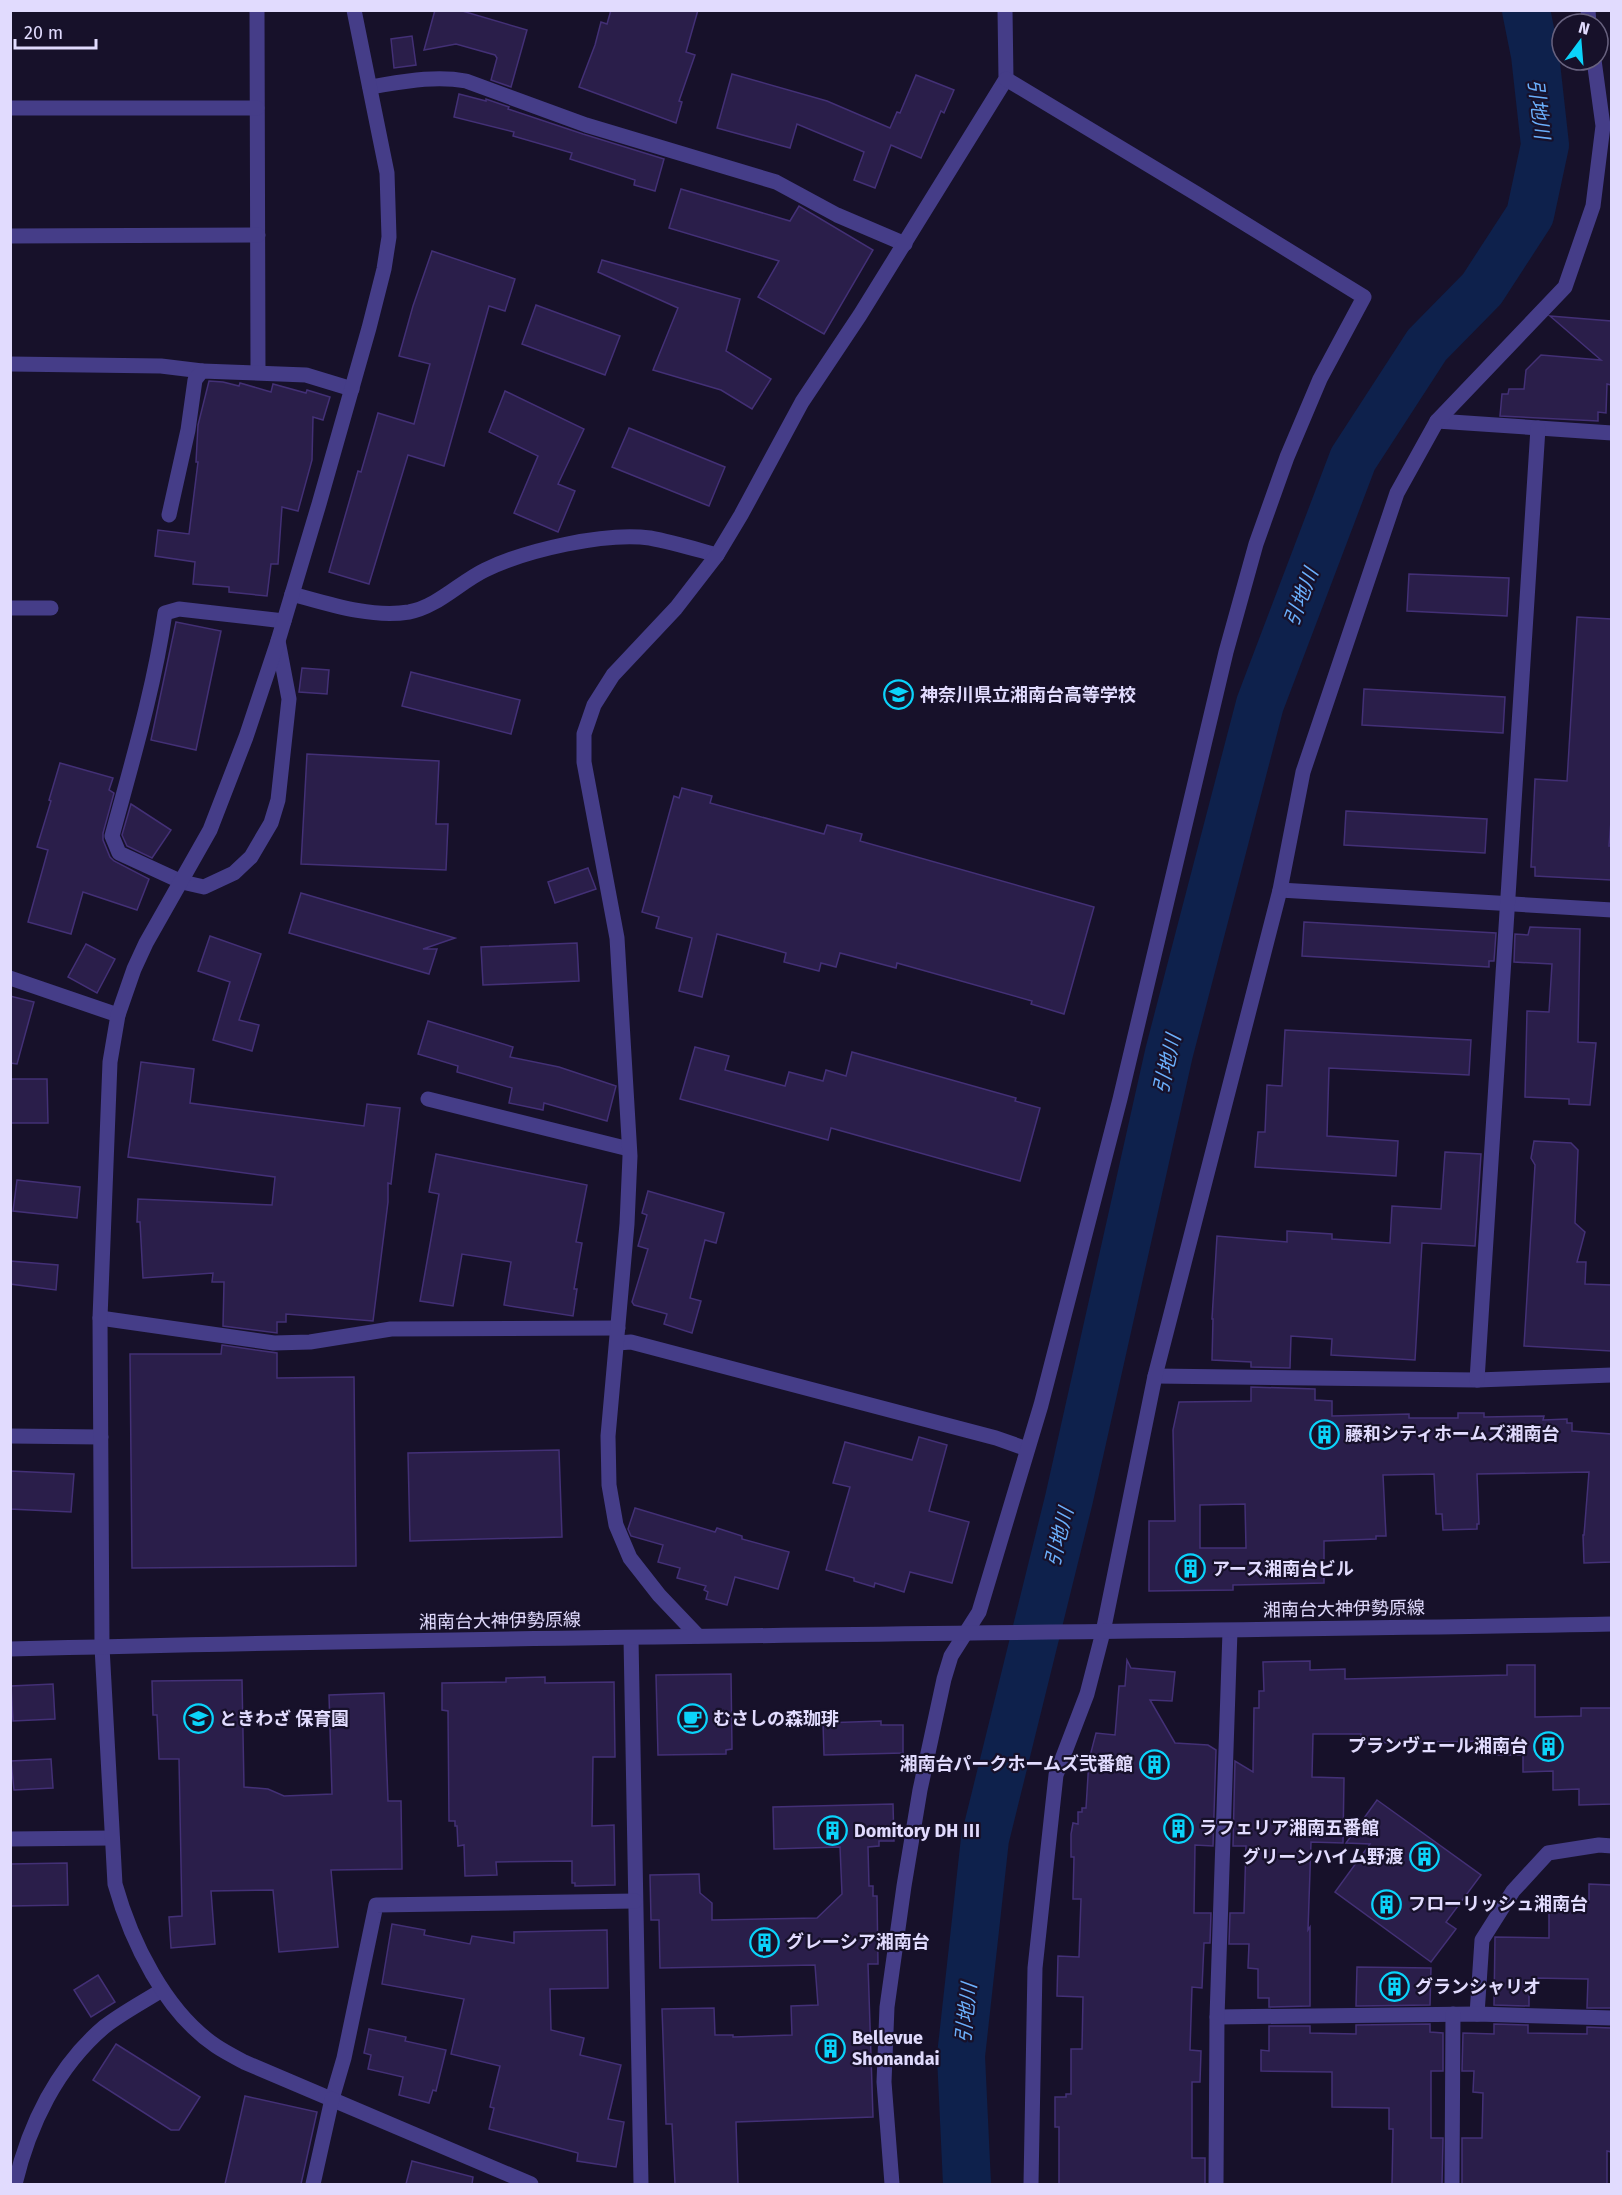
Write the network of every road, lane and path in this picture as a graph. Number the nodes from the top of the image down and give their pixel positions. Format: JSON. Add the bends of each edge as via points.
{"nodes":[{"id":1,"x":257,"y":10,"type":"edge"},
{"id":2,"x":354,"y":10,"type":"edge"},
{"id":3,"x":1005,"y":10,"type":"edge"},
{"id":4,"x":1596,"y":72,"type":"edge"},
{"id":5,"x":1006,"y":79,"type":"junction"},
{"id":6,"x":370,"y":87,"type":"junction"},
{"id":7,"x":10,"y":108,"type":"edge"},
{"id":8,"x":257,"y":108,"type":"junction"},
{"id":9,"x":258,"y":235,"type":"junction"},
{"id":10,"x":10,"y":236,"type":"edge"},
{"id":11,"x":905,"y":244,"type":"junction"},
{"id":12,"x":10,"y":364,"type":"edge"},
{"id":13,"x":201,"y":371,"type":"junction"},
{"id":14,"x":258,"y":372,"type":"junction"},
{"id":15,"x":352,"y":389,"type":"junction"},
{"id":16,"x":1437,"y":421,"type":"junction"},
{"id":17,"x":1538,"y":428,"type":"junction"},
{"id":18,"x":1611,"y":433,"type":"edge"},
{"id":19,"x":169,"y":515,"type":"dead end"},
{"id":20,"x":717,"y":555,"type":"junction"},
{"id":21,"x":292,"y":594,"type":"junction"},
{"id":22,"x":10,"y":608,"type":"edge"},
{"id":23,"x":51,"y":608,"type":"dead end"},
{"id":24,"x":284,"y":621,"type":"junction"},
{"id":25,"x":278,"y":641,"type":"junction"},
{"id":26,"x":182,"y":882,"type":"junction"},
{"id":27,"x":1280,"y":890,"type":"junction"},
{"id":28,"x":1508,"y":905,"type":"junction"},
{"id":29,"x":1611,"y":910,"type":"edge"},
{"id":30,"x":10,"y":978,"type":"edge"},
{"id":31,"x":118,"y":1015,"type":"junction"},
{"id":32,"x":428,"y":1099,"type":"dead end"},
{"id":33,"x":629,"y":1149,"type":"junction"},
{"id":34,"x":100,"y":1318,"type":"junction"},
{"id":35,"x":618,"y":1335,"type":"junction"},
{"id":36,"x":1611,"y":1375,"type":"edge"},
{"id":37,"x":1155,"y":1376,"type":"junction"},
{"id":38,"x":1478,"y":1380,"type":"junction"},
{"id":39,"x":10,"y":1436,"type":"edge"},
{"id":40,"x":101,"y":1437,"type":"junction"},
{"id":41,"x":1027,"y":1449,"type":"junction"},
{"id":42,"x":1611,"y":1624,"type":"edge"},
{"id":43,"x":1230,"y":1631,"type":"junction"},
{"id":44,"x":1103,"y":1632,"type":"junction"},
{"id":45,"x":966,"y":1633,"type":"junction"},
{"id":46,"x":698,"y":1635,"type":"junction"},
{"id":47,"x":631,"y":1638,"type":"junction"},
{"id":48,"x":102,"y":1647,"type":"junction"},
{"id":49,"x":10,"y":1649,"type":"edge"},
{"id":50,"x":112,"y":1838,"type":"junction"},
{"id":51,"x":10,"y":1839,"type":"edge"},
{"id":52,"x":1611,"y":1846,"type":"edge"},
{"id":53,"x":635,"y":1902,"type":"junction"},
{"id":54,"x":162,"y":1990,"type":"junction"},
{"id":55,"x":1453,"y":2014,"type":"junction"},
{"id":56,"x":1477,"y":2014,"type":"junction"},
{"id":57,"x":1217,"y":2017,"type":"junction"},
{"id":58,"x":1611,"y":2018,"type":"edge"},
{"id":59,"x":332,"y":2099,"type":"junction"},
{"id":60,"x":16,"y":2159,"type":"edge"},
{"id":61,"x":15,"y":2184,"type":"edge"},
{"id":62,"x":313,"y":2184,"type":"edge"},
{"id":63,"x":531,"y":2184,"type":"edge"},
{"id":64,"x":641,"y":2184,"type":"edge"},
{"id":65,"x":891,"y":2184,"type":"edge"},
{"id":66,"x":1031,"y":2184,"type":"edge"},
{"id":67,"x":1216,"y":2184,"type":"edge"},
{"id":68,"x":1452,"y":2184,"type":"edge"}],
"edges":[{"from":1,"to":8,"type":"street"},
{"from":2,"to":6,"type":"street"},
{"from":3,"to":5,"type":"street"},
{"from":4,"to":16,"type":"street","via":[[1603,126],[1593,206],[1565,287]]},
{"from":5,"to":11,"type":"street"},
{"from":5,"to":41,"type":"street","via":[[1364,297],[1320,379],[1256,544],[1226,652],[1120,1099]]},
{"from":6,"to":11,"type":"street","via":[[422,79],[466,81],[586,125],[776,182],[837,215]]},
{"from":6,"to":15,"type":"street","via":[[387,173],[389,237],[377,299]]},
{"from":7,"to":8,"type":"street"},
{"from":8,"to":9,"type":"street"},
{"from":9,"to":10,"type":"street"},
{"from":9,"to":14,"type":"street"},
{"from":11,"to":20,"type":"street","via":[[802,402]]},
{"from":12,"to":13,"type":"street","via":[[161,366]]},
{"from":13,"to":14,"type":"street"},
{"from":13,"to":19,"type":"street","via":[[195,380]]},
{"from":14,"to":15,"type":"street","via":[[306,375]]},
{"from":15,"to":21,"type":"street"},
{"from":16,"to":17,"type":"street"},
{"from":16,"to":27,"type":"street","via":[[1397,493],[1307,761]]},
{"from":17,"to":18,"type":"street"},
{"from":17,"to":28,"type":"street"},
{"from":20,"to":21,"type":"street","via":[[650,538],[566,545],[501,562],[410,611],[351,609]]},
{"from":20,"to":33,"type":"street","via":[[676,608],[613,675],[594,705],[584,734],[584,762],[617,938]]},
{"from":21,"to":24,"type":"street"},
{"from":22,"to":23,"type":"street"},
{"from":24,"to":25,"type":"street"},
{"from":24,"to":26,"type":"street","via":[[179,609],[165,613],[153,682],[112,836],[119,853]]},
{"from":25,"to":26,"type":"street","via":[[231,780]]},
{"from":25,"to":26,"type":"street","via":[[289,699],[278,800],[271,824],[250,857],[234,873],[204,887]]},
{"from":26,"to":31,"type":"street","via":[[146,943]]},
{"from":27,"to":28,"type":"street"},
{"from":27,"to":37,"type":"street"},
{"from":28,"to":29,"type":"street"},
{"from":28,"to":38,"type":"street"},
{"from":30,"to":31,"type":"street"},
{"from":31,"to":34,"type":"street","via":[[110,1062]]},
{"from":32,"to":33,"type":"street"},
{"from":33,"to":35,"type":"street"},
{"from":34,"to":35,"type":"street","via":[[274,1342],[310,1342],[391,1329]]},
{"from":34,"to":40,"type":"street"},
{"from":35,"to":41,"type":"street","via":[[631,1342]]},
{"from":35,"to":46,"type":"street","via":[[608,1436],[609,1485],[616,1525],[630,1558]]},
{"from":36,"to":38,"type":"street"},
{"from":37,"to":38,"type":"street"},
{"from":37,"to":44,"type":"street"},
{"from":39,"to":40,"type":"street"},
{"from":40,"to":48,"type":"street"},
{"from":41,"to":45,"type":"street","via":[[979,1612]]},
{"from":42,"to":43,"type":"street","name":"湘南台大神伊勢原線"},
{"from":43,"to":44,"type":"street","name":"湘南台大神伊勢原線"},
{"from":43,"to":57,"type":"street"},
{"from":44,"to":45,"type":"street","name":"湘南台大神伊勢原線"},
{"from":44,"to":66,"type":"street","via":[[1087,1694],[1056,1775],[1035,1968]]},
{"from":45,"to":46,"type":"street","name":"湘南台大神伊勢原線"},
{"from":45,"to":65,"type":"street","via":[[951,1656],[944,1679],[903,1886],[887,2007],[884,2082]]},
{"from":46,"to":47,"type":"street","name":"湘南台大神伊勢原線"},
{"from":47,"to":48,"type":"street","name":"湘南台大神伊勢原線"},
{"from":47,"to":53,"type":"street"},
{"from":48,"to":49,"type":"street","name":"湘南台大神伊勢原線"},
{"from":48,"to":50,"type":"street"},
{"from":50,"to":51,"type":"street"},
{"from":50,"to":54,"type":"street","via":[[115,1884],[124,1916]]},
{"from":52,"to":56,"type":"street","via":[[1548,1853],[1513,1891],[1482,1941]]},
{"from":53,"to":59,"type":"street","via":[[376,1905]]},
{"from":53,"to":64,"type":"street"},
{"from":54,"to":59,"type":"street","via":[[215,2045],[244,2062]]},
{"from":54,"to":60,"type":"street","via":[[106,2025],[79,2050],[57,2080]]},
{"from":55,"to":56,"type":"street"},
{"from":55,"to":57,"type":"street"},
{"from":55,"to":68,"type":"street"},
{"from":56,"to":58,"type":"street"},
{"from":57,"to":67,"type":"street"},
{"from":59,"to":62,"type":"street"},
{"from":59,"to":63,"type":"street"},
{"from":60,"to":61,"type":"street"}]}
